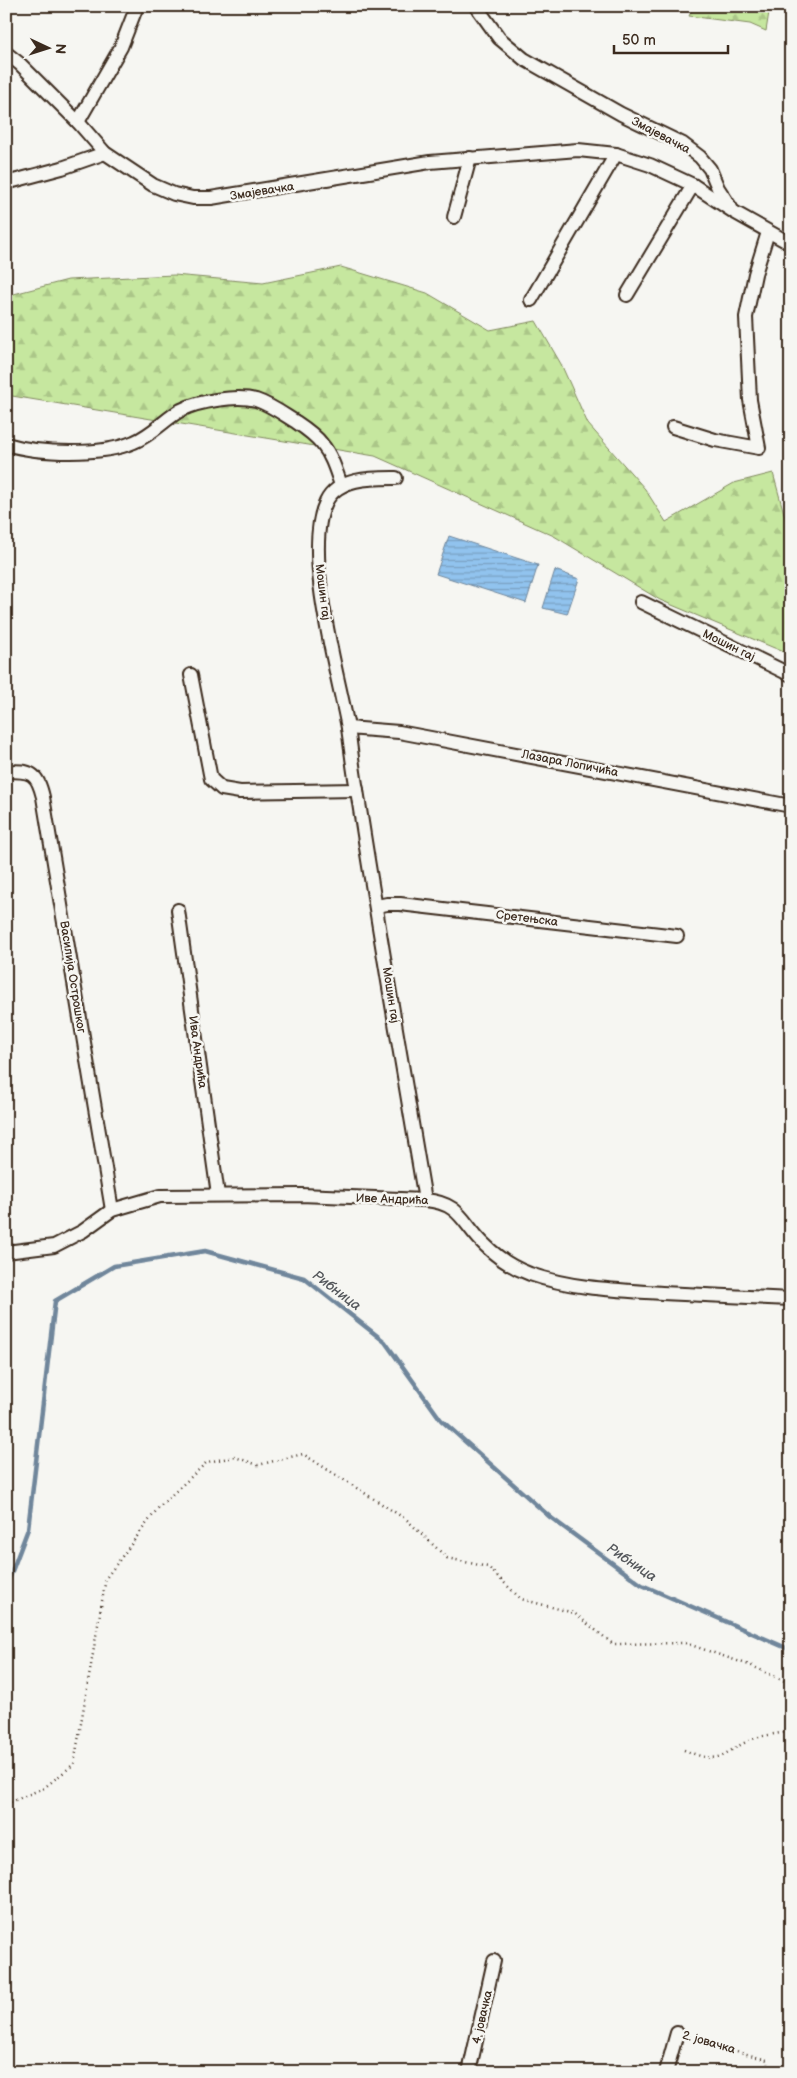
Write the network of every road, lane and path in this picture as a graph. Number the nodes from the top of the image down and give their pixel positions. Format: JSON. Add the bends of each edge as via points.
{"nodes":[{"id":1,"x":138,"y":6,"type":"edge"},
{"id":2,"x":476,"y":6,"type":"edge"},
{"id":3,"x":6,"y":53,"type":"edge"},
{"id":4,"x":78,"y":122,"type":"junction"},
{"id":5,"x":105,"y":153,"type":"junction"},
{"id":6,"x":616,"y":154,"type":"junction"},
{"id":7,"x":470,"y":158,"type":"junction"},
{"id":8,"x":6,"y":183,"type":"edge"},
{"id":9,"x":693,"y":185,"type":"junction"},
{"id":10,"x":734,"y":212,"type":"junction"},
{"id":11,"x":454,"y":217,"type":"dead end"},
{"id":12,"x":768,"y":232,"type":"junction"},
{"id":13,"x":791,"y":244,"type":"edge"},
{"id":14,"x":627,"y":295,"type":"dead end"},
{"id":15,"x":531,"y":300,"type":"dead end"},
{"id":16,"x":673,"y":428,"type":"dead end"},
{"id":17,"x":6,"y":444,"type":"edge"},
{"id":18,"x":396,"y":478,"type":"dead end"},
{"id":19,"x":341,"y":485,"type":"junction"},
{"id":20,"x":641,"y":602,"type":"dead end"},
{"id":21,"x":791,"y":675,"type":"edge"},
{"id":22,"x":191,"y":676,"type":"dead end"},
{"id":23,"x":348,"y":728,"type":"junction"},
{"id":24,"x":6,"y":771,"type":"edge"},
{"id":25,"x":357,"y":790,"type":"junction"},
{"id":26,"x":791,"y":806,"type":"edge"},
{"id":27,"x":377,"y":906,"type":"junction"},
{"id":28,"x":178,"y":910,"type":"dead end"},
{"id":29,"x":677,"y":936,"type":"dead end"},
{"id":30,"x":218,"y":1195,"type":"junction"},
{"id":31,"x":425,"y":1200,"type":"junction"},
{"id":32,"x":112,"y":1210,"type":"junction"},
{"id":33,"x":6,"y":1252,"type":"edge"},
{"id":34,"x":791,"y":1299,"type":"edge"},
{"id":35,"x":791,"y":1684,"type":"edge"},
{"id":36,"x":791,"y":1731,"type":"edge"},
{"id":37,"x":684,"y":1750,"type":"dead end"},
{"id":38,"x":6,"y":1804,"type":"edge"},
{"id":39,"x":494,"y":1961,"type":"dead end"},
{"id":40,"x":677,"y":2033,"type":"joint"},
{"id":41,"x":469,"y":2072,"type":"edge"},
{"id":42,"x":666,"y":2072,"type":"edge"},
{"id":43,"x":768,"y":2072,"type":"edge"}],
"edges":[{"from":1,"to":4,"type":"street","via":[[121,47]]},
{"from":2,"to":10,"type":"street","name":"Змајевачка","via":[[499,38],[524,59],[621,114],[683,144],[700,157]]},
{"from":3,"to":4,"type":"street","name":"Змајевачка"},
{"from":4,"to":5,"type":"street","name":"Змајевачка"},
{"from":5,"to":7,"type":"street","name":"Змајевачка","via":[[153,185],[193,198],[242,194]]},
{"from":5,"to":8,"type":"street"},
{"from":6,"to":7,"type":"street","name":"Змајевачка","via":[[578,150]]},
{"from":6,"to":9,"type":"street","name":"Змајевачка"},
{"from":6,"to":15,"type":"street"},
{"from":7,"to":11,"type":"street"},
{"from":9,"to":10,"type":"street","name":"Змајевачка"},
{"from":9,"to":14,"type":"street"},
{"from":10,"to":12,"type":"street","name":"Змајевачка"},
{"from":12,"to":13,"type":"street","name":"Змајевачка"},
{"from":12,"to":16,"type":"street","via":[[746,317],[750,400],[759,448]]},
{"from":17,"to":19,"type":"street","via":[[53,452],[100,450],[134,443],[181,410],[205,402],[255,400],[275,408],[322,443],[333,461]]},
{"from":18,"to":19,"type":"street","via":[[371,478]]},
{"from":19,"to":23,"type":"street","name":"Мошин гај","via":[[326,500],[318,525],[322,602]]},
{"from":20,"to":21,"type":"street","name":"Мошин гај"},
{"from":22,"to":25,"type":"street","via":[[211,780],[222,789],[240,792]]},
{"from":23,"to":25,"type":"street","name":"Мошин гај"},
{"from":23,"to":26,"type":"street","name":"Лазара Лопичића","via":[[399,732]]},
{"from":24,"to":32,"type":"street","name":"Василија Острошког","via":[[26,771],[35,776],[43,797]]},
{"from":25,"to":27,"type":"street","name":"Мошин гај"},
{"from":27,"to":29,"type":"street","name":"Сретењска","via":[[400,904]]},
{"from":27,"to":31,"type":"street","name":"Мошин гај"},
{"from":28,"to":30,"type":"street","name":"Ива Андрића"},
{"from":30,"to":31,"type":"street","name":"Иве Андрића"},
{"from":30,"to":32,"type":"street","name":"Иве Андрића","via":[[160,1196]]},
{"from":31,"to":34,"type":"street","name":"Иве Андрића","via":[[444,1203],[455,1210],[484,1245],[501,1259],[528,1274],[564,1285]]},
{"from":32,"to":33,"type":"street","name":"Иве Андрића","via":[[54,1246]]},
{"from":35,"to":38,"type":"path","via":[[752,1666],[685,1643],[613,1644],[574,1613],[521,1599],[488,1567],[447,1558],[407,1520],[303,1454],[258,1464],[235,1457],[206,1462],[159,1507],[106,1578],[74,1764],[44,1788]]},
{"from":36,"to":37,"type":"path","via":[[750,1740],[726,1755],[704,1759]]},
{"from":39,"to":41,"type":"street","name":"4. јовачка"},
{"from":40,"to":42,"type":"street","name":"2. јовачка"},
{"from":40,"to":43,"type":"path","name":"2. јовачка","via":[[768,2060]]}]}
